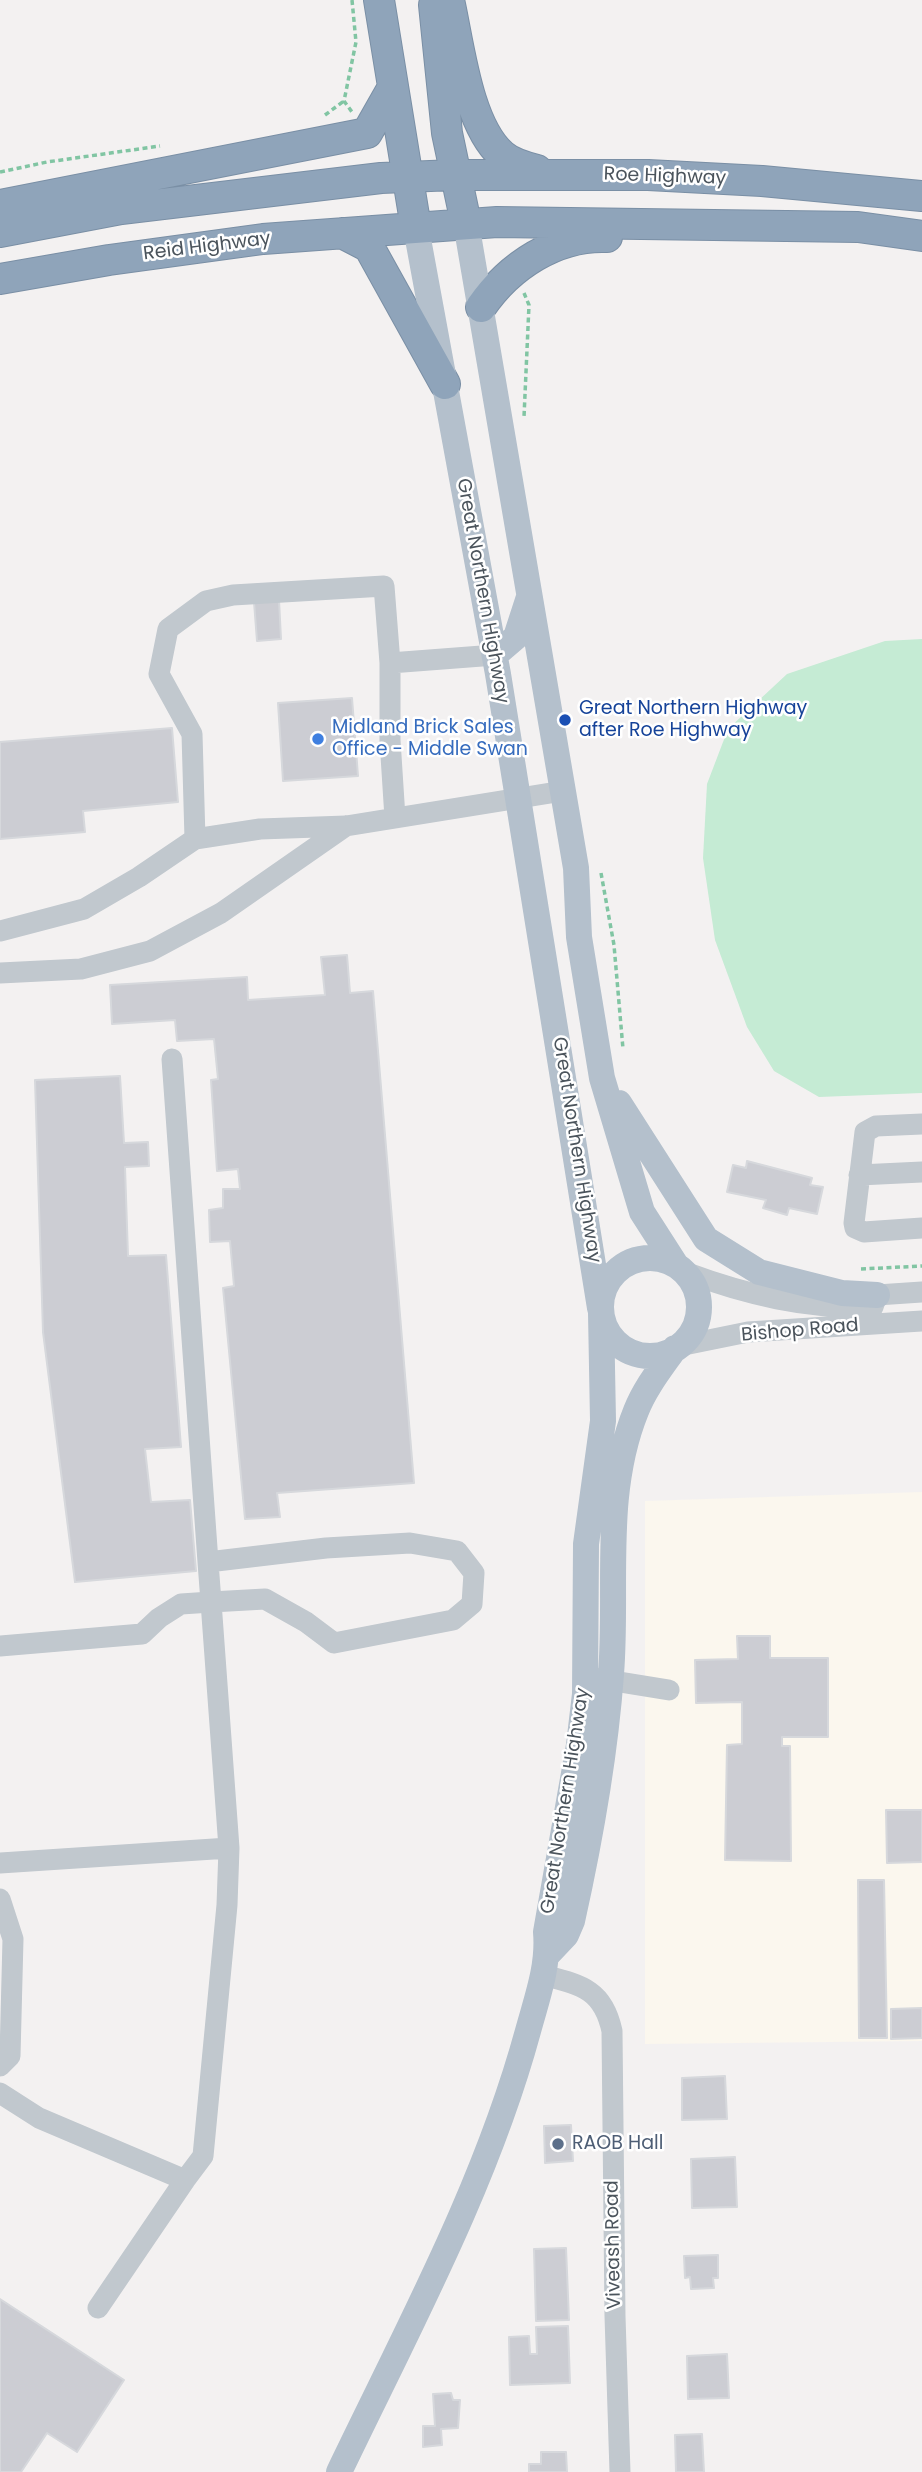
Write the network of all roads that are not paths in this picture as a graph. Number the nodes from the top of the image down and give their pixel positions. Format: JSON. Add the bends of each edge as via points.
{"nodes":[{"id":1,"x":379,"y":0,"type":"edge"},
{"id":2,"x":433,"y":0,"type":"edge"},
{"id":3,"x":449,"y":0,"type":"edge"},
{"id":4,"x":392,"y":89,"type":"junction"},
{"id":5,"x":455,"y":175,"type":"junction"},
{"id":6,"x":557,"y":175,"type":"junction"},
{"id":7,"x":408,"y":177,"type":"junction"},
{"id":8,"x":922,"y":196,"type":"edge"},
{"id":9,"x":0,"y":205,"type":"edge"},
{"id":10,"x":466,"y":223,"type":"junction"},
{"id":11,"x":858,"y":227,"type":"junction"},
{"id":12,"x":416,"y":228,"type":"junction"},
{"id":13,"x":0,"y":232,"type":"edge"},
{"id":14,"x":342,"y":233,"type":"junction"},
{"id":15,"x":922,"y":236,"type":"edge"},
{"id":16,"x":0,"y":279,"type":"edge"},
{"id":17,"x":481,"y":307,"type":"junction"},
{"id":18,"x":445,"y":384,"type":"junction"},
{"id":19,"x":530,"y":592,"type":"junction"},
{"id":20,"x":495,"y":654,"type":"junction"},
{"id":21,"x":390,"y":663,"type":"junction"},
{"id":22,"x":564,"y":791,"type":"junction"},
{"id":23,"x":519,"y":798,"type":"junction"},
{"id":24,"x":395,"y":818,"type":"junction"},
{"id":25,"x":346,"y":826,"type":"junction"},
{"id":26,"x":195,"y":839,"type":"junction"},
{"id":27,"x":0,"y":931,"type":"edge"},
{"id":28,"x":0,"y":974,"type":"edge"},
{"id":29,"x":172,"y":1059,"type":"dead end"},
{"id":30,"x":603,"y":1078,"type":"junction"},
{"id":31,"x":922,"y":1124,"type":"edge"},
{"id":32,"x":922,"y":1172,"type":"edge"},
{"id":33,"x":859,"y":1175,"type":"junction"},
{"id":34,"x":922,"y":1228,"type":"edge"},
{"id":35,"x":680,"y":1268,"type":"junction"},
{"id":36,"x":922,"y":1292,"type":"edge"},
{"id":37,"x":877,"y":1295,"type":"junction"},
{"id":38,"x":601,"y":1310,"type":"junction"},
{"id":39,"x":922,"y":1321,"type":"edge"},
{"id":40,"x":677,"y":1347,"type":"junction"},
{"id":41,"x":208,"y":1562,"type":"junction"},
{"id":42,"x":211,"y":1602,"type":"junction"},
{"id":43,"x":0,"y":1646,"type":"edge"},
{"id":44,"x":598,"y":1679,"type":"junction"},
{"id":45,"x":669,"y":1690,"type":"dead end"},
{"id":46,"x":229,"y":1848,"type":"junction"},
{"id":47,"x":0,"y":1863,"type":"edge"},
{"id":48,"x":0,"y":1899,"type":"edge"},
{"id":49,"x":546,"y":1964,"type":"junction"},
{"id":50,"x":0,"y":2066,"type":"edge"},
{"id":51,"x":0,"y":2093,"type":"edge"},
{"id":52,"x":186,"y":2180,"type":"junction"},
{"id":53,"x":98,"y":2308,"type":"dead end"},
{"id":54,"x":339,"y":2472,"type":"edge"},
{"id":55,"x":620,"y":2472,"type":"edge"}],
"edges":[{"from":1,"to":4,"type":"highway","name":"Great Northern Highway"},
{"from":2,"to":5,"type":"highway","name":"Great Northern Highway"},
{"from":3,"to":6,"type":"highway","via":[[477,117],[501,155],[522,167]]},
{"from":4,"to":7,"type":"highway","name":"Great Northern Highway"},
{"from":4,"to":9,"type":"highway","via":[[367,133]]},
{"from":5,"to":6,"type":"highway","name":"Roe Highway"},
{"from":5,"to":7,"type":"highway","name":"Roe Highway"},
{"from":5,"to":10,"type":"highway","name":"Great Northern Highway"},
{"from":6,"to":8,"type":"highway","name":"Roe Highway","via":[[762,181]]},
{"from":7,"to":12,"type":"highway","name":"Great Northern Highway"},
{"from":7,"to":13,"type":"highway","via":[[121,209]]},
{"from":10,"to":11,"type":"highway"},
{"from":10,"to":12,"type":"highway"},
{"from":10,"to":17,"type":"main road","name":"Great Northern Highway"},
{"from":11,"to":15,"type":"highway"},
{"from":11,"to":17,"type":"highway","via":[[764,241],[585,236],[532,257],[494,288]]},
{"from":12,"to":14,"type":"highway","name":"Reid Highway"},
{"from":12,"to":18,"type":"main road","name":"Great Northern Highway"},
{"from":14,"to":16,"type":"highway","name":"Reid Highway","via":[[263,239]]},
{"from":14,"to":18,"type":"highway","via":[[369,247]]},
{"from":17,"to":19,"type":"main road","name":"Great Northern Highway"},
{"from":18,"to":20,"type":"main road","name":"Great Northern Highway"},
{"from":19,"to":20,"type":"main road","via":[[516,637]]},
{"from":19,"to":22,"type":"main road","name":"Great Northern Highway"},
{"from":20,"to":21,"type":"street"},
{"from":20,"to":23,"type":"main road","name":"Great Northern Highway"},
{"from":21,"to":24,"type":"street"},
{"from":21,"to":26,"type":"street","via":[[384,586],[233,595],[206,601],[168,629],[159,674],[192,734]]},
{"from":22,"to":23,"type":"street"},
{"from":22,"to":30,"type":"main road","name":"Great Northern Highway","via":[[576,868],[579,937]]},
{"from":23,"to":24,"type":"street"},
{"from":23,"to":38,"type":"main road","name":"Great Northern Highway"},
{"from":24,"to":25,"type":"street"},
{"from":25,"to":26,"type":"street","via":[[260,829]]},
{"from":25,"to":28,"type":"street","via":[[221,914],[150,951],[81,969]]},
{"from":26,"to":27,"type":"street","via":[[84,909]]},
{"from":29,"to":41,"type":"street"},
{"from":30,"to":35,"type":"main road","name":"Great Northern Highway","via":[[642,1212]]},
{"from":30,"to":37,"type":"main road","via":[[706,1239],[759,1272],[830,1290]]},
{"from":31,"to":33,"type":"street","via":[[870,1128],[864,1137]]},
{"from":32,"to":33,"type":"street"},
{"from":33,"to":34,"type":"street","via":[[854,1223],[858,1231]]},
{"from":35,"to":37,"type":"street","name":"Bishop Road","via":[[753,1294],[813,1307],[873,1307]]},
{"from":35,"to":38,"type":"main road","via":[[656,1258],[625,1264],[605,1287]]},
{"from":35,"to":40,"type":"main road","via":[[696,1290],[699,1311],[693,1331]]},
{"from":36,"to":37,"type":"street","name":"Bishop Road"},
{"from":38,"to":40,"type":"main road","via":[[608,1334],[624,1348],[644,1355]]},
{"from":38,"to":44,"type":"main road","name":"Great Northern Highway","via":[[603,1421],[586,1544]]},
{"from":39,"to":40,"type":"street","name":"Bishop Road","via":[[748,1332]]},
{"from":40,"to":44,"type":"main road","name":"Great Northern Highway","via":[[650,1383],[624,1446]]},
{"from":41,"to":42,"type":"street"},
{"from":41,"to":42,"type":"street","via":[[410,1544],[457,1551],[474,1573],[471,1604],[453,1620],[334,1643],[265,1599]]},
{"from":42,"to":43,"type":"street","via":[[181,1604],[142,1634]]},
{"from":42,"to":46,"type":"street"},
{"from":44,"to":45,"type":"street"},
{"from":44,"to":49,"type":"main road","name":"Great Northern Highway","via":[[579,1745],[546,1932]]},
{"from":46,"to":47,"type":"street"},
{"from":46,"to":52,"type":"street","via":[[203,2156]]},
{"from":48,"to":50,"type":"street","via":[[13,1939],[10,2056]]},
{"from":49,"to":54,"type":"main road","name":"Great Northern Highway","via":[[514,2081],[467,2202]]},
{"from":49,"to":55,"type":"street","name":"Viveash Road","via":[[597,1996],[608,2011],[612,2031]]},
{"from":51,"to":52,"type":"street","via":[[39,2118]]},
{"from":52,"to":53,"type":"street"}]}
